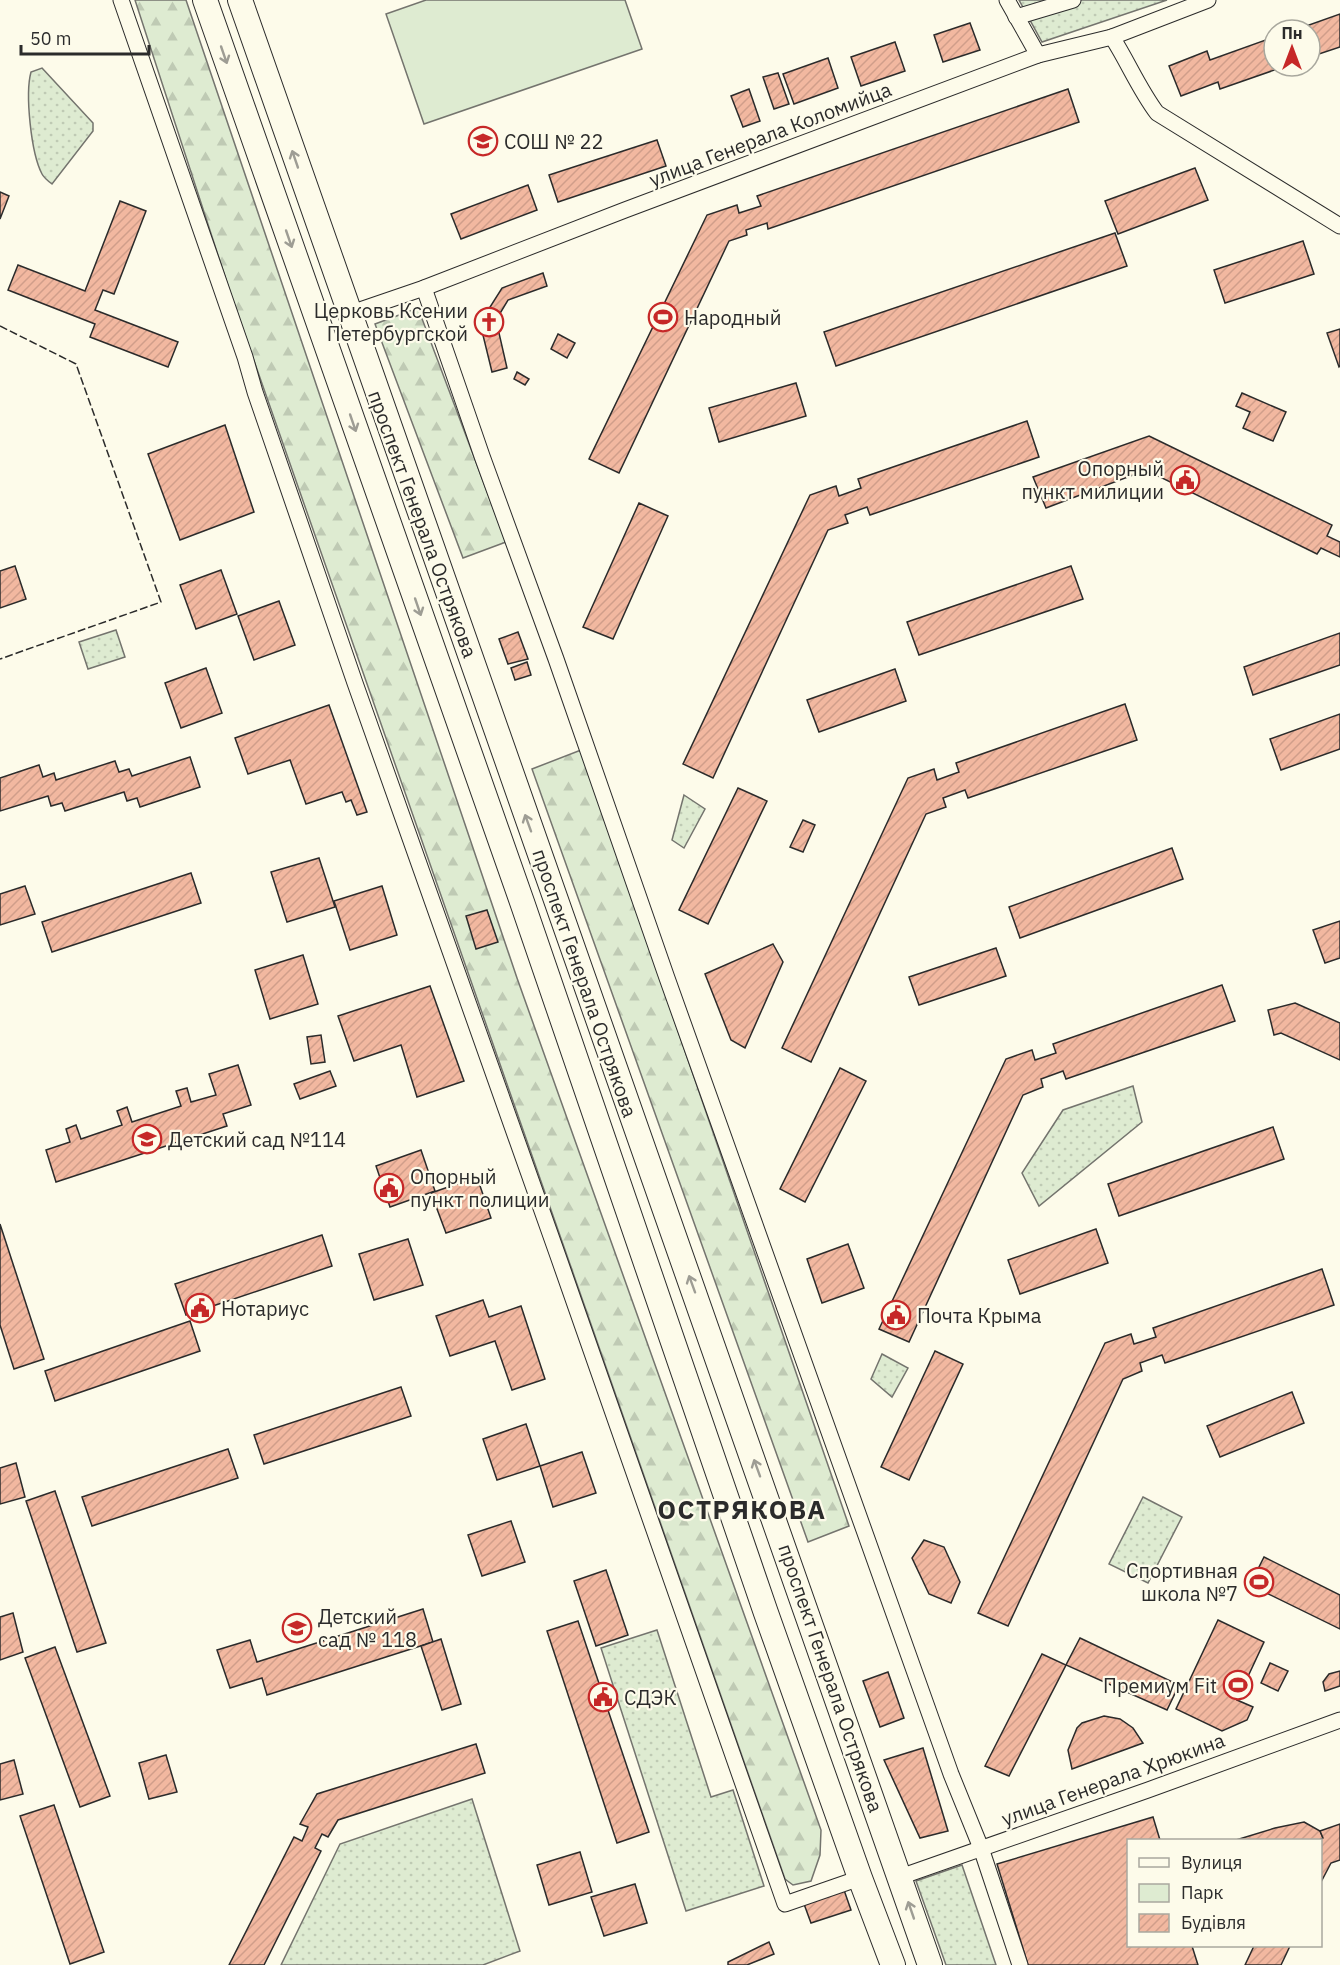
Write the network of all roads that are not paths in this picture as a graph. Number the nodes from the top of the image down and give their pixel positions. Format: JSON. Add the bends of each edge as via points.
{"nodes":[{"id":1,"x":121,"y":0,"type":"edge"},
{"id":2,"x":205,"y":0,"type":"edge"},
{"id":3,"x":240,"y":0,"type":"edge"},
{"id":4,"x":1007,"y":0,"type":"edge"},
{"id":5,"x":1073,"y":0,"type":"edge"},
{"id":6,"x":1208,"y":0,"type":"edge"},
{"id":7,"x":1016,"y":16,"type":"junction"},
{"id":8,"x":1112,"y":37,"type":"junction"},
{"id":9,"x":1038,"y":55,"type":"junction"},
{"id":10,"x":1340,"y":226,"type":"edge"},
{"id":11,"x":424,"y":288,"type":"junction"},
{"id":12,"x":348,"y":314,"type":"junction"},
{"id":13,"x":1340,"y":1720,"type":"edge"},
{"id":14,"x":981,"y":1848,"type":"junction"},
{"id":15,"x":900,"y":1877,"type":"junction"},
{"id":16,"x":860,"y":1878,"type":"junction"},
{"id":17,"x":893,"y":1965,"type":"edge"},
{"id":18,"x":930,"y":1965,"type":"edge"},
{"id":19,"x":1020,"y":1965,"type":"edge"}],
"edges":[{"from":1,"to":16,"type":"street","via":[[355,683],[784,1904]]},
{"from":2,"to":16,"type":"main road","name":"проспект Генерала Острякова","one_way":true},
{"from":12,"to":3,"type":"main road","name":"проспект Генерала Острякова","one_way":true},
{"from":4,"to":7,"type":"street"},
{"from":5,"to":7,"type":"street"},
{"from":6,"to":8,"type":"street","name":"улица Генерала Коломийца"},
{"from":7,"to":9,"type":"street"},
{"from":8,"to":9,"type":"street","name":"улица Генерала Коломийца"},
{"from":8,"to":10,"type":"street","via":[[1157,113]]},
{"from":9,"to":11,"type":"street","name":"улица Генерала Коломийца"},
{"from":11,"to":12,"type":"street","name":"улица Генерала Коломийца"},
{"from":11,"to":14,"type":"street","via":[[758,1235]]},
{"from":15,"to":12,"type":"main road","name":"проспект Генерала Острякова","one_way":true},
{"from":13,"to":14,"type":"street","name":"улица Генерала Хрюкина"},
{"from":14,"to":15,"type":"street","name":"улица Генерала Хрюкина"},
{"from":14,"to":19,"type":"street"},
{"from":18,"to":15,"type":"main road","name":"проспект Генерала Острякова","one_way":true},
{"from":16,"to":17,"type":"main road","name":"проспект Генерала Острякова"}]}
